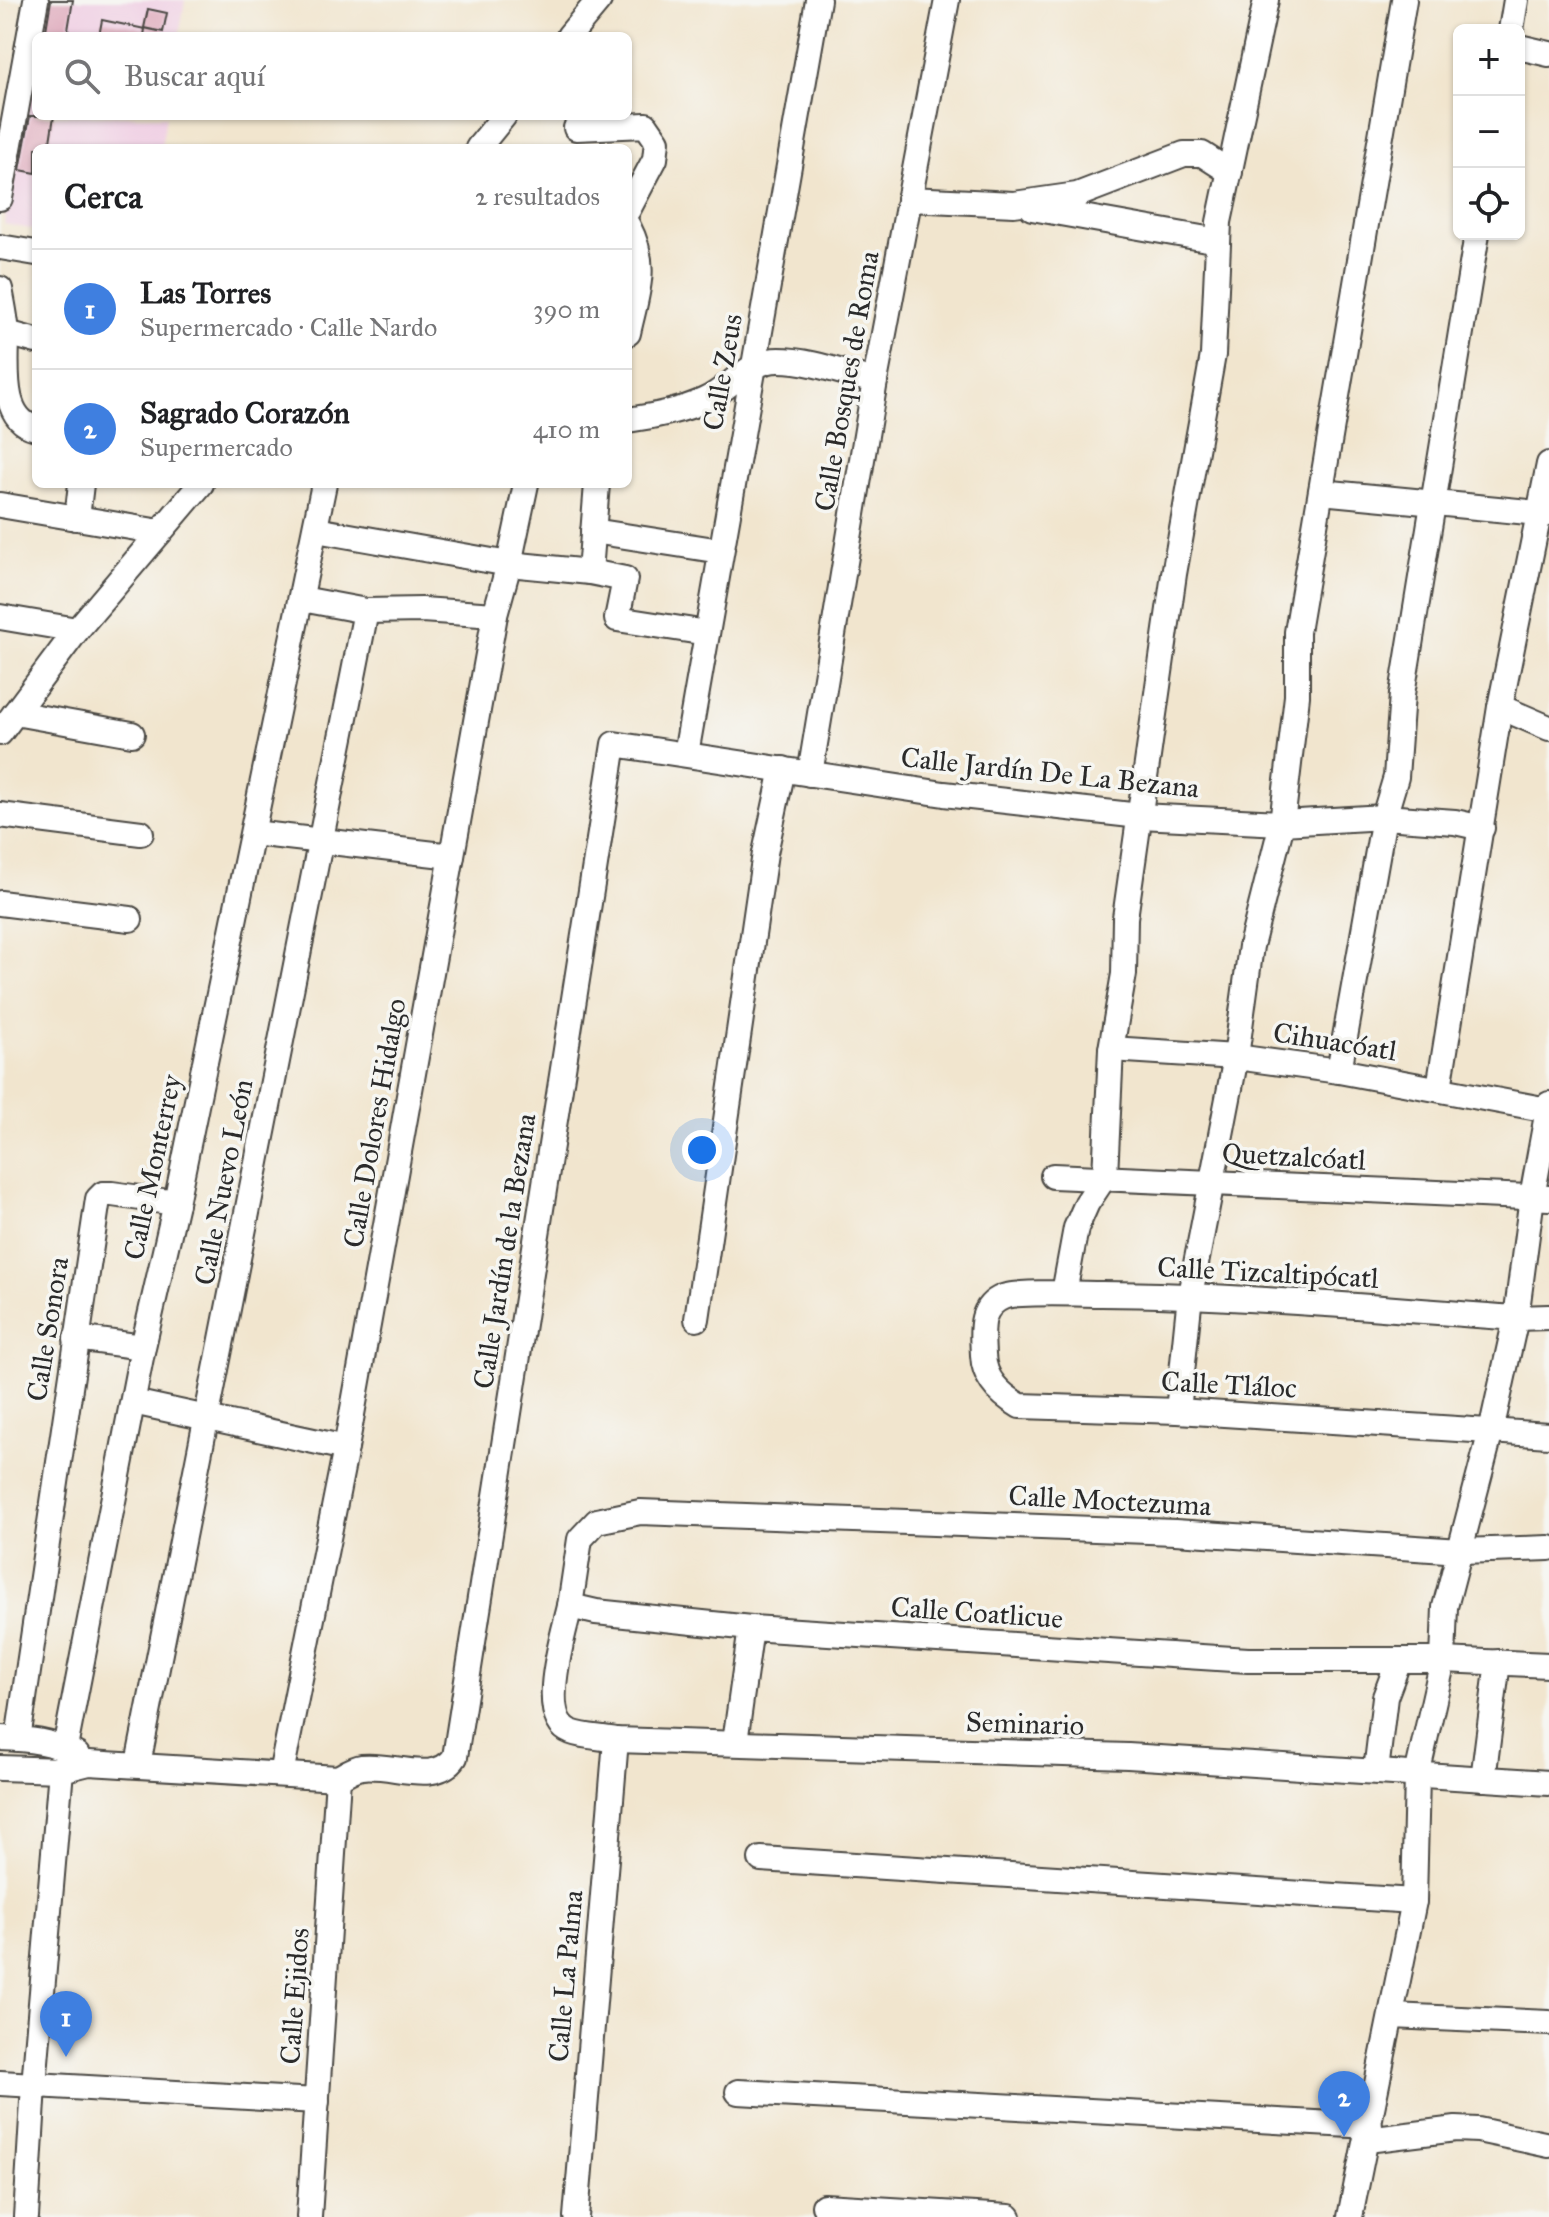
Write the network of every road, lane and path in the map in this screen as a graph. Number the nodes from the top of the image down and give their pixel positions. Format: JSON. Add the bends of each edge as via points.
{"nodes":[{"id":1,"x":36,"y":0,"type":"edge"},
{"id":2,"x":599,"y":0,"type":"edge"},
{"id":3,"x":818,"y":0,"type":"edge"},
{"id":4,"x":947,"y":0,"type":"edge"},
{"id":5,"x":1266,"y":0,"type":"edge"},
{"id":6,"x":1404,"y":0,"type":"edge"},
{"id":7,"x":1516,"y":0,"type":"edge"},
{"id":8,"x":1512,"y":24,"type":"edge"},
{"id":9,"x":572,"y":32,"type":"edge"},
{"id":10,"x":1525,"y":48,"type":"edge"},
{"id":11,"x":1549,"y":54,"type":"edge"},
{"id":12,"x":501,"y":120,"type":"edge"},
{"id":13,"x":578,"y":131,"type":"edge"},
{"id":14,"x":481,"y":144,"type":"edge"},
{"id":15,"x":1230,"y":172,"type":"junction"},
{"id":16,"x":0,"y":198,"type":"edge"},
{"id":17,"x":909,"y":199,"type":"junction"},
{"id":18,"x":632,"y":202,"type":"edge"},
{"id":19,"x":1075,"y":206,"type":"junction"},
{"id":20,"x":632,"y":239,"type":"edge"},
{"id":21,"x":1476,"y":240,"type":"edge"},
{"id":22,"x":1218,"y":241,"type":"junction"},
{"id":23,"x":0,"y":247,"type":"edge"},
{"id":24,"x":32,"y":252,"type":"edge"},
{"id":25,"x":0,"y":289,"type":"edge"},
{"id":26,"x":632,"y":315,"type":"edge"},
{"id":27,"x":7,"y":333,"type":"junction"},
{"id":28,"x":32,"y":340,"type":"edge"},
{"id":29,"x":754,"y":366,"type":"junction"},
{"id":30,"x":875,"y":381,"type":"junction"},
{"id":31,"x":632,"y":419,"type":"edge"},
{"id":32,"x":32,"y":427,"type":"edge"},
{"id":33,"x":1549,"y":464,"type":"edge"},
{"id":34,"x":81,"y":488,"type":"edge"},
{"id":35,"x":198,"y":488,"type":"edge"},
{"id":36,"x":323,"y":488,"type":"edge"},
{"id":37,"x":525,"y":488,"type":"edge"},
{"id":38,"x":597,"y":488,"type":"edge"},
{"id":39,"x":1321,"y":492,"type":"junction"},
{"id":40,"x":1432,"y":503,"type":"junction"},
{"id":41,"x":0,"y":505,"type":"edge"},
{"id":42,"x":1544,"y":514,"type":"edge"},
{"id":43,"x":77,"y":518,"type":"junction"},
{"id":44,"x":316,"y":530,"type":"junction"},
{"id":45,"x":593,"y":531,"type":"junction"},
{"id":46,"x":160,"y":532,"type":"junction"},
{"id":47,"x":635,"y":538,"type":"junction"},
{"id":48,"x":721,"y":551,"type":"junction"},
{"id":49,"x":509,"y":564,"type":"junction"},
{"id":50,"x":590,"y":572,"type":"junction"},
{"id":51,"x":625,"y":579,"type":"junction"},
{"id":52,"x":302,"y":599,"type":"junction"},
{"id":53,"x":366,"y":611,"type":"junction"},
{"id":54,"x":495,"y":615,"type":"junction"},
{"id":55,"x":0,"y":617,"type":"edge"},
{"id":56,"x":77,"y":630,"type":"junction"},
{"id":57,"x":707,"y":633,"type":"junction"},
{"id":58,"x":1500,"y":707,"type":"junction"},
{"id":59,"x":15,"y":713,"type":"junction"},
{"id":60,"x":1549,"y":728,"type":"edge"},
{"id":61,"x":0,"y":733,"type":"edge"},
{"id":62,"x":132,"y":734,"type":"dead end"},
{"id":63,"x":614,"y":744,"type":"joint"},
{"id":64,"x":686,"y":754,"type":"junction"},
{"id":65,"x":783,"y":769,"type":"junction"},
{"id":66,"x":810,"y":774,"type":"junction"},
{"id":67,"x":0,"y":815,"type":"edge"},
{"id":68,"x":1140,"y":816,"type":"junction"},
{"id":69,"x":1384,"y":817,"type":"junction"},
{"id":70,"x":1282,"y":823,"type":"junction"},
{"id":71,"x":1482,"y":828,"type":"junction"},
{"id":72,"x":141,"y":833,"type":"dead end"},
{"id":73,"x":253,"y":833,"type":"junction"},
{"id":74,"x":319,"y":843,"type":"junction"},
{"id":75,"x":452,"y":856,"type":"junction"},
{"id":76,"x":0,"y":903,"type":"edge"},
{"id":77,"x":130,"y":919,"type":"dead end"},
{"id":78,"x":1111,"y":1049,"type":"junction"},
{"id":79,"x":1236,"y":1057,"type":"junction"},
{"id":80,"x":1339,"y":1071,"type":"junction"},
{"id":81,"x":1439,"y":1088,"type":"junction"},
{"id":82,"x":1548,"y":1107,"type":"edge"},
{"id":83,"x":1545,"y":1150,"type":"edge"},
{"id":84,"x":1053,"y":1176,"type":"dead end"},
{"id":85,"x":1105,"y":1176,"type":"junction"},
{"id":86,"x":1212,"y":1182,"type":"junction"},
{"id":87,"x":1540,"y":1197,"type":"edge"},
{"id":88,"x":176,"y":1203,"type":"junction"},
{"id":89,"x":1064,"y":1293,"type":"junction"},
{"id":90,"x":1190,"y":1295,"type":"junction"},
{"id":91,"x":988,"y":1307,"type":"joint"},
{"id":92,"x":1549,"y":1317,"type":"edge"},
{"id":93,"x":1516,"y":1318,"type":"junction"},
{"id":94,"x":697,"y":1319,"type":"dead end"},
{"id":95,"x":76,"y":1338,"type":"junction"},
{"id":96,"x":143,"y":1347,"type":"junction"},
{"id":97,"x":133,"y":1402,"type":"junction"},
{"id":98,"x":1178,"y":1411,"type":"junction"},
{"id":99,"x":208,"y":1420,"type":"junction"},
{"id":100,"x":1491,"y":1431,"type":"junction"},
{"id":101,"x":1549,"y":1435,"type":"edge"},
{"id":102,"x":346,"y":1448,"type":"junction"},
{"id":103,"x":1549,"y":1548,"type":"edge"},
{"id":104,"x":1461,"y":1551,"type":"junction"},
{"id":105,"x":570,"y":1606,"type":"junction"},
{"id":106,"x":751,"y":1628,"type":"junction"},
{"id":107,"x":1369,"y":1660,"type":"junction"},
{"id":108,"x":1399,"y":1660,"type":"junction"},
{"id":109,"x":1454,"y":1660,"type":"junction"},
{"id":110,"x":1498,"y":1662,"type":"junction"},
{"id":111,"x":1549,"y":1665,"type":"edge"},
{"id":112,"x":1385,"y":1697,"type":"junction"},
{"id":113,"x":1494,"y":1697,"type":"junction"},
{"id":114,"x":9,"y":1738,"type":"edge"},
{"id":115,"x":616,"y":1740,"type":"junction"},
{"id":116,"x":735,"y":1742,"type":"junction"},
{"id":117,"x":63,"y":1759,"type":"junction"},
{"id":118,"x":138,"y":1764,"type":"junction"},
{"id":119,"x":0,"y":1768,"type":"edge"},
{"id":120,"x":1376,"y":1771,"type":"junction"},
{"id":121,"x":281,"y":1774,"type":"junction"},
{"id":122,"x":1417,"y":1775,"type":"junction"},
{"id":123,"x":338,"y":1778,"type":"junction"},
{"id":124,"x":1483,"y":1779,"type":"junction"},
{"id":125,"x":1549,"y":1783,"type":"edge"},
{"id":126,"x":761,"y":1859,"type":"dead end"},
{"id":127,"x":1414,"y":1901,"type":"junction"},
{"id":128,"x":1392,"y":2016,"type":"junction"},
{"id":129,"x":1549,"y":2023,"type":"edge"},
{"id":130,"x":0,"y":2083,"type":"edge"},
{"id":131,"x":34,"y":2085,"type":"junction"},
{"id":132,"x":738,"y":2092,"type":"dead end"},
{"id":133,"x":317,"y":2101,"type":"junction"},
{"id":134,"x":1369,"y":2133,"type":"junction"},
{"id":135,"x":1549,"y":2145,"type":"edge"},
{"id":136,"x":824,"y":2206,"type":"dead end"},
{"id":137,"x":26,"y":2217,"type":"edge"},
{"id":138,"x":309,"y":2217,"type":"edge"},
{"id":139,"x":576,"y":2217,"type":"edge"},
{"id":140,"x":1009,"y":2217,"type":"edge"},
{"id":141,"x":1350,"y":2217,"type":"edge"}],
"edges":[{"from":1,"to":16,"type":"street"},
{"from":2,"to":9,"type":"street"},
{"from":3,"to":29,"type":"street","name":"Calle Zeus"},
{"from":4,"to":17,"type":"street","name":"Calle Bosques de Roma"},
{"from":5,"to":15,"type":"street"},
{"from":6,"to":39,"type":"street"},
{"from":7,"to":8,"type":"street"},
{"from":10,"to":11,"type":"street"},
{"from":12,"to":14,"type":"street"},
{"from":13,"to":18,"type":"street","via":[[646,125],[657,141],[655,159]]},
{"from":15,"to":19,"type":"street","via":[[1202,154],[1184,154]]},
{"from":15,"to":22,"type":"street"},
{"from":17,"to":19,"type":"street"},
{"from":17,"to":30,"type":"street","name":"Calle Bosques de Roma"},
{"from":19,"to":22,"type":"street"},
{"from":20,"to":26,"type":"street","via":[[642,269]]},
{"from":21,"to":40,"type":"street"},
{"from":22,"to":68,"type":"street","via":[[1213,355],[1174,574]]},
{"from":23,"to":24,"type":"street"},
{"from":25,"to":27,"type":"street"},
{"from":27,"to":28,"type":"street"},
{"from":27,"to":32,"type":"street","via":[[5,398],[14,416]]},
{"from":29,"to":30,"type":"street","via":[[777,360],[802,362]]},
{"from":29,"to":31,"type":"street","via":[[705,400]]},
{"from":29,"to":48,"type":"street","name":"Calle Zeus"},
{"from":30,"to":66,"type":"street","name":"Calle Bosques de Roma"},
{"from":33,"to":42,"type":"street"},
{"from":34,"to":43,"type":"street"},
{"from":35,"to":46,"type":"street"},
{"from":36,"to":44,"type":"street","name":"Calle Monterrey"},
{"from":37,"to":49,"type":"street","name":"Calle Dolores Hidalgo"},
{"from":38,"to":45,"type":"street"},
{"from":39,"to":40,"type":"street"},
{"from":39,"to":70,"type":"street","via":[[1297,632],[1297,696]]},
{"from":40,"to":42,"type":"street"},
{"from":40,"to":69,"type":"street","via":[[1402,694],[1396,777]]},
{"from":41,"to":43,"type":"street"},
{"from":42,"to":58,"type":"street"},
{"from":43,"to":46,"type":"street"},
{"from":44,"to":49,"type":"street"},
{"from":44,"to":52,"type":"street","name":"Calle Monterrey"},
{"from":45,"to":47,"type":"street"},
{"from":45,"to":50,"type":"street"},
{"from":46,"to":56,"type":"street"},
{"from":47,"to":48,"type":"street"},
{"from":47,"to":51,"type":"street"},
{"from":48,"to":57,"type":"street","name":"Calle Zeus"},
{"from":49,"to":50,"type":"street"},
{"from":49,"to":54,"type":"street","name":"Calle Dolores Hidalgo"},
{"from":50,"to":51,"type":"street"},
{"from":51,"to":57,"type":"street","via":[[617,619]]},
{"from":52,"to":53,"type":"street"},
{"from":52,"to":73,"type":"street","name":"Calle Monterrey"},
{"from":53,"to":54,"type":"street"},
{"from":53,"to":74,"type":"street","name":"Calle Nuevo León"},
{"from":54,"to":75,"type":"street","name":"Calle Dolores Hidalgo"},
{"from":55,"to":56,"type":"street"},
{"from":56,"to":59,"type":"street"},
{"from":57,"to":64,"type":"street","name":"Calle Zeus"},
{"from":58,"to":60,"type":"street"},
{"from":58,"to":71,"type":"street"},
{"from":59,"to":61,"type":"street"},
{"from":59,"to":62,"type":"street"},
{"from":63,"to":64,"type":"street","name":"Calle Jardín De La Bezana"},
{"from":63,"to":123,"type":"street","name":"Calle Jardín de la Bezana","via":[[455,1757],[437,1771],[362,1767]]},
{"from":64,"to":65,"type":"street","name":"Calle Jardín De La Bezana"},
{"from":65,"to":66,"type":"street","name":"Calle Jardín De La Bezana"},
{"from":65,"to":94,"type":"street","via":[[765,853]]},
{"from":66,"to":68,"type":"street","name":"Calle Jardín De La Bezana"},
{"from":67,"to":72,"type":"street"},
{"from":68,"to":70,"type":"street","name":"Calle Jardín De La Bezana"},
{"from":68,"to":78,"type":"street"},
{"from":69,"to":70,"type":"street","name":"Calle Jardín De La Bezana"},
{"from":69,"to":71,"type":"street","name":"Calle Jardín De La Bezana"},
{"from":69,"to":80,"type":"street"},
{"from":70,"to":79,"type":"street","via":[[1251,946]]},
{"from":71,"to":81,"type":"street"},
{"from":73,"to":74,"type":"street"},
{"from":73,"to":88,"type":"street","name":"Calle Monterrey"},
{"from":74,"to":75,"type":"street"},
{"from":74,"to":99,"type":"street","name":"Calle Nuevo León"},
{"from":75,"to":102,"type":"street","name":"Calle Dolores Hidalgo"},
{"from":76,"to":77,"type":"street"},
{"from":78,"to":79,"type":"street","name":"Cihuacóatl"},
{"from":78,"to":85,"type":"street"},
{"from":79,"to":80,"type":"street","name":"Cihuacóatl"},
{"from":79,"to":86,"type":"street"},
{"from":80,"to":81,"type":"street","name":"Cihuacóatl"},
{"from":81,"to":82,"type":"street","name":"Cihuacóatl"},
{"from":82,"to":83,"type":"street"},
{"from":83,"to":87,"type":"street"},
{"from":84,"to":85,"type":"street","name":"Quetzalcóatl"},
{"from":85,"to":86,"type":"street","name":"Quetzalcóatl"},
{"from":85,"to":89,"type":"street","via":[[1076,1228]]},
{"from":86,"to":87,"type":"street","name":"Quetzalcóatl"},
{"from":86,"to":90,"type":"street"},
{"from":87,"to":93,"type":"street"},
{"from":88,"to":95,"type":"street","name":"Calle Sonora","via":[[112,1194],[98,1199]]},
{"from":88,"to":96,"type":"street","name":"Calle Monterrey"},
{"from":89,"to":90,"type":"street","name":"Calle Tizcaltipócatl"},
{"from":89,"to":91,"type":"street","name":"Calle Tizcaltipócatl","via":[[1004,1296]]},
{"from":90,"to":93,"type":"street","name":"Calle Tizcaltipócatl"},
{"from":90,"to":98,"type":"street"},
{"from":91,"to":98,"type":"street","name":"Calle Tláloc","via":[[982,1321],[984,1369],[1001,1395],[1020,1406]]},
{"from":92,"to":93,"type":"street","name":"Calle Tizcaltipócatl"},
{"from":93,"to":100,"type":"street"},
{"from":95,"to":96,"type":"street"},
{"from":95,"to":114,"type":"street","name":"Calle Sonora"},
{"from":96,"to":97,"type":"street","name":"Calle Monterrey"},
{"from":97,"to":99,"type":"street"},
{"from":97,"to":117,"type":"street","name":"Calle Monterrey"},
{"from":98,"to":100,"type":"street","name":"Calle Tláloc"},
{"from":99,"to":102,"type":"street"},
{"from":99,"to":118,"type":"street","name":"Calle Nuevo León"},
{"from":100,"to":101,"type":"street","name":"Calle Tláloc"},
{"from":100,"to":104,"type":"street"},
{"from":102,"to":121,"type":"street","name":"Calle Dolores Hidalgo"},
{"from":103,"to":104,"type":"street","name":"Calle Moctezuma"},
{"from":104,"to":105,"type":"street","name":"Calle Moctezuma","via":[[1175,1532],[640,1512],[597,1521],[580,1539]]},
{"from":104,"to":109,"type":"street","via":[[1445,1607]]},
{"from":105,"to":106,"type":"street","name":"Calle Coatlicue"},
{"from":105,"to":115,"type":"street","name":"Seminario","via":[[556,1667],[558,1723],[570,1732]]},
{"from":106,"to":107,"type":"street","name":"Calle Coatlicue","via":[[1248,1660]]},
{"from":106,"to":116,"type":"street"},
{"from":107,"to":108,"type":"street","name":"Calle Coatlicue"},
{"from":107,"to":112,"type":"street"},
{"from":108,"to":109,"type":"street","name":"Calle Coatlicue"},
{"from":108,"to":112,"type":"street"},
{"from":109,"to":110,"type":"street","name":"Calle Coatlicue"},
{"from":109,"to":113,"type":"street"},
{"from":109,"to":122,"type":"street"},
{"from":110,"to":111,"type":"street","name":"Calle Coatlicue"},
{"from":110,"to":113,"type":"street"},
{"from":112,"to":120,"type":"street"},
{"from":113,"to":124,"type":"street"},
{"from":114,"to":117,"type":"street"},
{"from":115,"to":116,"type":"street","name":"Seminario"},
{"from":115,"to":139,"type":"street","name":"Calle La Palma"},
{"from":116,"to":120,"type":"street","name":"Seminario"},
{"from":117,"to":118,"type":"street"},
{"from":117,"to":119,"type":"street"},
{"from":117,"to":131,"type":"street","name":"Calle Monterrey"},
{"from":118,"to":121,"type":"street"},
{"from":120,"to":122,"type":"street","name":"Seminario"},
{"from":121,"to":123,"type":"street"},
{"from":122,"to":124,"type":"street","name":"Seminario"},
{"from":122,"to":127,"type":"street"},
{"from":123,"to":133,"type":"street","name":"Calle Ejidos"},
{"from":124,"to":125,"type":"street","name":"Seminario"},
{"from":126,"to":127,"type":"street"},
{"from":127,"to":128,"type":"street"},
{"from":128,"to":129,"type":"street"},
{"from":128,"to":134,"type":"street"},
{"from":130,"to":131,"type":"street"},
{"from":131,"to":133,"type":"street"},
{"from":131,"to":137,"type":"street","name":"Calle Monterrey"},
{"from":132,"to":134,"type":"street"},
{"from":133,"to":138,"type":"street","name":"Calle Ejidos"},
{"from":134,"to":135,"type":"street","via":[[1478,2130]]},
{"from":134,"to":141,"type":"street"},
{"from":136,"to":140,"type":"street"}]}
